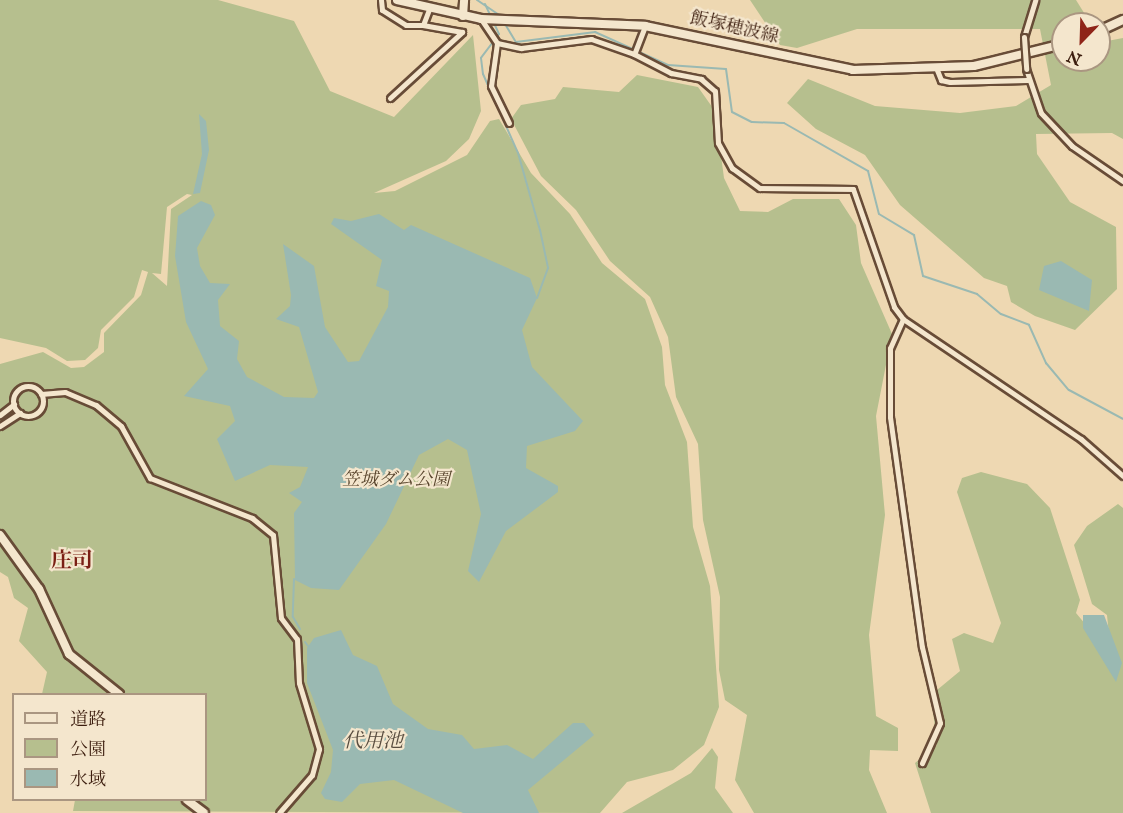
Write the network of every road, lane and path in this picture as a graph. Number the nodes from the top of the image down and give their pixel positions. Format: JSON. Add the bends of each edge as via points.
{"nodes":[{"id":1,"x":381,"y":0,"type":"edge"},
{"id":2,"x":397,"y":0,"type":"edge"},
{"id":3,"x":464,"y":0,"type":"edge"},
{"id":4,"x":1035,"y":0,"type":"edge"},
{"id":5,"x":429,"y":9,"type":"junction"},
{"id":6,"x":463,"y":16,"type":"junction"},
{"id":7,"x":481,"y":19,"type":"junction"},
{"id":8,"x":423,"y":25,"type":"junction"},
{"id":9,"x":645,"y":26,"type":"junction"},
{"id":10,"x":497,"y":43,"type":"junction"},
{"id":11,"x":1051,"y":48,"type":"edge"},
{"id":12,"x":634,"y":54,"type":"junction"},
{"id":13,"x":938,"y":70,"type":"junction"},
{"id":14,"x":1027,"y":80,"type":"junction"},
{"id":15,"x":390,"y":98,"type":"dead end"},
{"id":16,"x":509,"y":123,"type":"dead end"},
{"id":17,"x":1123,"y":182,"type":"edge"},
{"id":18,"x":903,"y":320,"type":"junction"},
{"id":19,"x":41,"y":394,"type":"junction"},
{"id":20,"x":14,"y":404,"type":"junction"},
{"id":21,"x":20,"y":413,"type":"junction"},
{"id":22,"x":0,"y":415,"type":"edge"},
{"id":23,"x":0,"y":426,"type":"edge"},
{"id":24,"x":1123,"y":476,"type":"edge"},
{"id":25,"x":0,"y":535,"type":"edge"},
{"id":26,"x":118,"y":693,"type":"edge"},
{"id":27,"x":922,"y":762,"type":"dead end"},
{"id":28,"x":188,"y":801,"type":"edge"},
{"id":29,"x":204,"y":813,"type":"edge"},
{"id":30,"x":279,"y":813,"type":"edge"}],
"edges":[{"from":1,"to":8,"type":"street","via":[[382,10],[396,20]]},
{"from":2,"to":5,"type":"main road","name":"飯塚穂波線"},
{"from":3,"to":6,"type":"main road"},
{"from":4,"to":14,"type":"street","bridge":true,"via":[[1024,37]]},
{"from":5,"to":6,"type":"main road","name":"飯塚穂波線"},
{"from":5,"to":8,"type":"street"},
{"from":6,"to":7,"type":"main road","name":"飯塚穂波線"},
{"from":7,"to":9,"type":"main road","name":"飯塚穂波線"},
{"from":7,"to":10,"type":"street"},
{"from":8,"to":15,"type":"street","via":[[462,32]]},
{"from":9,"to":12,"type":"street"},
{"from":9,"to":13,"type":"main road","name":"飯塚穂波線","via":[[842,68]]},
{"from":10,"to":12,"type":"street","via":[[521,48],[591,39]]},
{"from":10,"to":16,"type":"street","via":[[491,86]]},
{"from":11,"to":13,"type":"main road","name":"飯塚穂波線","via":[[1014,59]]},
{"from":12,"to":18,"type":"street","via":[[671,73],[701,79],[715,90],[718,143],[744,179],[760,188],[854,189],[894,308]]},
{"from":13,"to":14,"type":"street","via":[[941,80],[950,82]]},
{"from":14,"to":17,"type":"street","via":[[1041,114],[1072,146]]},
{"from":18,"to":24,"type":"street","via":[[1081,439]]},
{"from":18,"to":27,"type":"street","via":[[890,348],[890,417],[922,647],[940,723]]},
{"from":19,"to":20,"type":"street","via":[[34,388],[21,388]]},
{"from":19,"to":21,"type":"street","via":[[37,413]]},
{"from":19,"to":30,"type":"street","via":[[65,392],[96,405],[121,426],[150,478],[252,518],[273,535],[281,618],[297,639],[299,683],[319,749],[312,776]]},
{"from":20,"to":21,"type":"street"},
{"from":20,"to":22,"type":"street"},
{"from":21,"to":23,"type":"street"},
{"from":25,"to":26,"type":"main road","via":[[39,589],[69,654]]},
{"from":28,"to":29,"type":"main road"}]}
